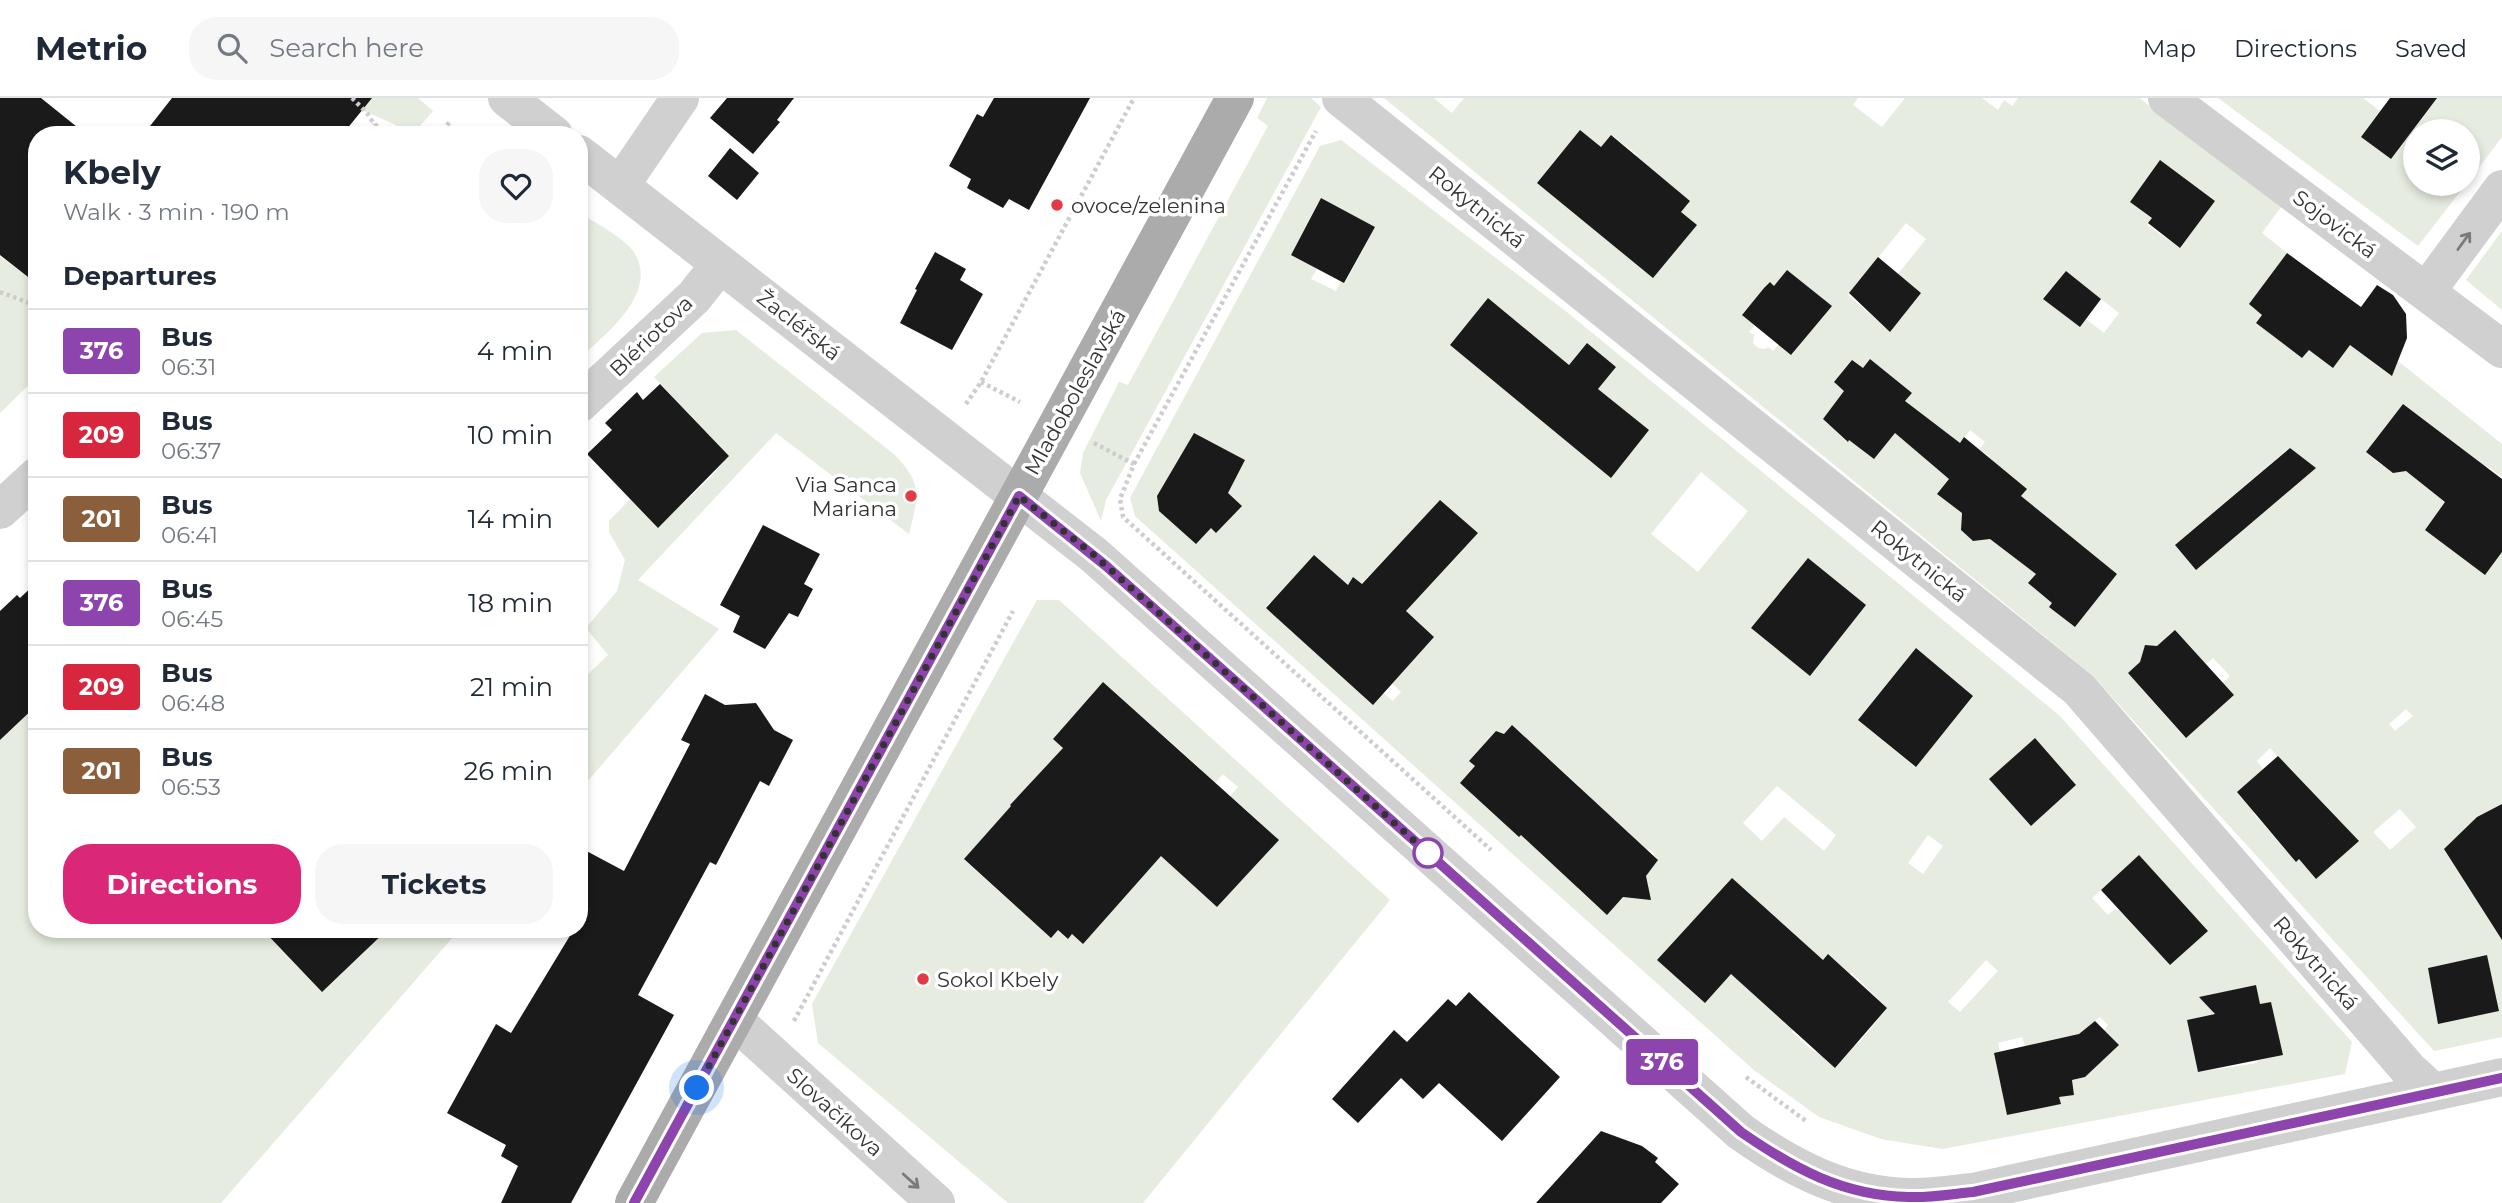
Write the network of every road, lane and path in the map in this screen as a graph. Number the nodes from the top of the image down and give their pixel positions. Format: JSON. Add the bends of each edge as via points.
{"nodes":[{"id":1,"x":352,"y":98,"type":"edge"},
{"id":2,"x":507,"y":98,"type":"edge"},
{"id":3,"x":680,"y":98,"type":"edge"},
{"id":4,"x":1134,"y":98,"type":"edge"},
{"id":5,"x":1235,"y":98,"type":"edge"},
{"id":6,"x":2167,"y":98,"type":"edge"},
{"id":7,"x":1331,"y":110,"type":"edge"},
{"id":8,"x":452,"y":121,"type":"dead end"},
{"id":9,"x":374,"y":124,"type":"joint"},
{"id":10,"x":377,"y":126,"type":"edge"},
{"id":11,"x":447,"y":126,"type":"edge"},
{"id":12,"x":543,"y":126,"type":"edge"},
{"id":13,"x":588,"y":161,"type":"edge"},
{"id":14,"x":620,"y":186,"type":"junction"},
{"id":15,"x":2502,"y":189,"type":"edge"},
{"id":16,"x":720,"y":264,"type":"junction"},
{"id":17,"x":0,"y":292,"type":"edge"},
{"id":18,"x":2426,"y":292,"type":"junction"},
{"id":19,"x":28,"y":303,"type":"edge"},
{"id":20,"x":2502,"y":349,"type":"edge"},
{"id":21,"x":981,"y":382,"type":"junction"},
{"id":22,"x":588,"y":396,"type":"edge"},
{"id":23,"x":1020,"y":402,"type":"dead end"},
{"id":24,"x":965,"y":405,"type":"dead end"},
{"id":25,"x":1087,"y":439,"type":"dead end"},
{"id":26,"x":1134,"y":464,"type":"junction"},
{"id":27,"x":28,"y":484,"type":"edge"},
{"id":28,"x":1019,"y":496,"type":"junction"},
{"id":29,"x":0,"y":510,"type":"edge"},
{"id":30,"x":1013,"y":611,"type":"dead end"},
{"id":31,"x":1493,"y":851,"type":"dead end"},
{"id":32,"x":734,"y":1020,"type":"junction"},
{"id":33,"x":793,"y":1024,"type":"dead end"},
{"id":34,"x":1740,"y":1073,"type":"dead end"},
{"id":35,"x":2502,"y":1078,"type":"edge"},
{"id":36,"x":2433,"y":1092,"type":"junction"},
{"id":37,"x":1812,"y":1125,"type":"dead end"},
{"id":38,"x":1910,"y":1200,"type":"edge"},
{"id":39,"x":634,"y":1203,"type":"edge"},
{"id":40,"x":936,"y":1203,"type":"edge"}],
"edges":[{"from":1,"to":9,"type":"path"},
{"from":2,"to":12,"type":"street"},
{"from":3,"to":14,"type":"street"},
{"from":4,"to":21,"type":"path"},
{"from":5,"to":28,"type":"main road","name":"Mladoboleslavská"},
{"from":6,"to":18,"type":"street","name":"Sojovická"},
{"from":7,"to":26,"type":"path"},
{"from":7,"to":36,"type":"street","name":"Rokytnická","via":[[2079,690]]},
{"from":8,"to":11,"type":"path"},
{"from":9,"to":10,"type":"path"},
{"from":13,"to":14,"type":"street","name":"Žacléřská"},
{"from":14,"to":16,"type":"street","name":"Žacléřská"},
{"from":18,"to":15,"type":"street","one_way":true},
{"from":16,"to":22,"type":"street","name":"Blériotova","via":[[694,297]]},
{"from":16,"to":28,"type":"street","name":"Žacléřská"},
{"from":17,"to":19,"type":"path"},
{"from":18,"to":20,"type":"street","name":"Sojovická"},
{"from":21,"to":23,"type":"path"},
{"from":21,"to":24,"type":"path"},
{"from":25,"to":26,"type":"path"},
{"from":26,"to":31,"type":"path","via":[[1120,499],[1124,517]]},
{"from":27,"to":29,"type":"street"},
{"from":28,"to":32,"type":"main road","name":"Mladoboleslavská"},
{"from":28,"to":38,"type":"street","name":"Žacléřská","via":[[1094,555],[1741,1132],[1809,1174],[1853,1190]]},
{"from":30,"to":33,"type":"path"},
{"from":32,"to":39,"type":"main road","name":"Mladoboleslavská"},
{"from":32,"to":40,"type":"street","name":"Slovačíkova","one_way":true},
{"from":34,"to":37,"type":"path"},
{"from":35,"to":36,"type":"street","name":"Žacléřská"},
{"from":36,"to":38,"type":"street","name":"Žacléřská","via":[[1973,1192]]}]}
